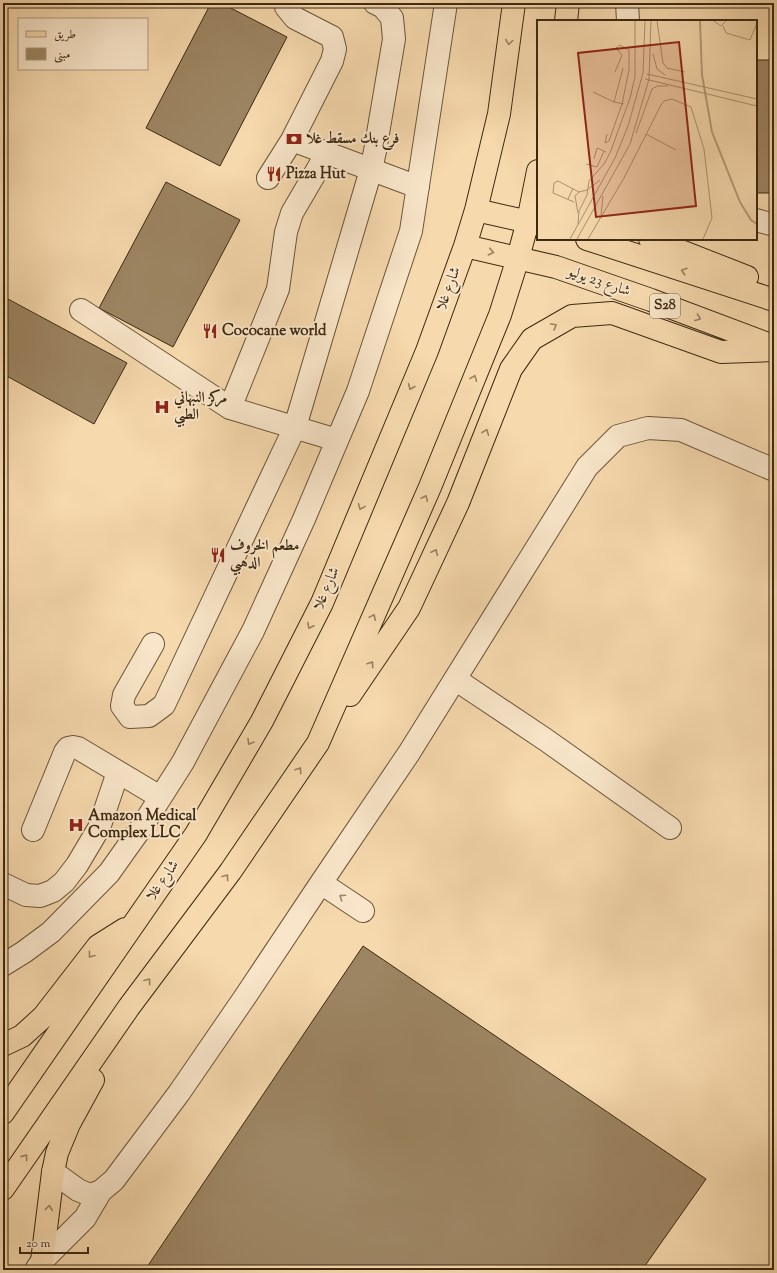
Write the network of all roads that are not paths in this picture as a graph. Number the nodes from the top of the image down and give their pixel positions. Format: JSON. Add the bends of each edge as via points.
{"nodes":[{"id":1,"x":286,"y":3,"type":"edge"},
{"id":2,"x":375,"y":3,"type":"edge"},
{"id":3,"x":446,"y":3,"type":"edge"},
{"id":4,"x":514,"y":3,"type":"edge"},
{"id":5,"x":568,"y":3,"type":"edge"},
{"id":6,"x":627,"y":3,"type":"edge"},
{"id":7,"x":566,"y":20,"type":"edge"},
{"id":8,"x":628,"y":20,"type":"edge"},
{"id":9,"x":292,"y":140,"type":"junction"},
{"id":10,"x":327,"y":153,"type":"junction"},
{"id":11,"x":371,"y":170,"type":"junction"},
{"id":12,"x":268,"y":178,"type":"dead end"},
{"id":13,"x":537,"y":181,"type":"edge"},
{"id":14,"x":418,"y":187,"type":"junction"},
{"id":15,"x":476,"y":210,"type":"junction"},
{"id":16,"x":757,"y":220,"type":"edge"},
{"id":17,"x":533,"y":223,"type":"edge"},
{"id":18,"x":774,"y":225,"type":"edge"},
{"id":19,"x":590,"y":240,"type":"edge"},
{"id":20,"x":653,"y":240,"type":"edge"},
{"id":21,"x":465,"y":246,"type":"junction"},
{"id":22,"x":518,"y":258,"type":"junction"},
{"id":23,"x":774,"y":288,"type":"edge"},
{"id":24,"x":774,"y":300,"type":"edge"},
{"id":25,"x":82,"y":310,"type":"dead end"},
{"id":26,"x":774,"y":346,"type":"edge"},
{"id":27,"x":774,"y":350,"type":"edge"},
{"id":28,"x":230,"y":408,"type":"junction"},
{"id":29,"x":295,"y":427,"type":"junction"},
{"id":30,"x":337,"y":440,"type":"junction"},
{"id":31,"x":774,"y":470,"type":"edge"},
{"id":32,"x":153,"y":644,"type":"dead end"},
{"id":33,"x":456,"y":679,"type":"junction"},
{"id":34,"x":318,"y":743,"type":"junction"},
{"id":35,"x":118,"y":772,"type":"junction"},
{"id":36,"x":160,"y":797,"type":"junction"},
{"id":37,"x":670,"y":828,"type":"dead end"},
{"id":38,"x":33,"y":830,"type":"dead end"},
{"id":39,"x":320,"y":883,"type":"junction"},
{"id":40,"x":3,"y":884,"type":"edge"},
{"id":41,"x":364,"y":911,"type":"dead end"},
{"id":42,"x":133,"y":924,"type":"junction"},
{"id":43,"x":3,"y":965,"type":"edge"},
{"id":44,"x":129,"y":1007,"type":"junction"},
{"id":45,"x":9,"y":1038,"type":"edge"},
{"id":46,"x":3,"y":1113,"type":"edge"},
{"id":47,"x":53,"y":1172,"type":"junction"},
{"id":48,"x":3,"y":1189,"type":"edge"},
{"id":49,"x":101,"y":1191,"type":"junction"},
{"id":50,"x":40,"y":1266,"type":"edge"}],
"edges":[{"from":1,"to":9,"type":"street","via":[[286,8],[295,18],[332,37],[335,49],[332,61]]},
{"from":2,"to":11,"type":"street","via":[[383,7],[392,18],[394,39]]},
{"from":3,"to":14,"type":"street"},
{"from":4,"to":15,"type":"main road","name":"شارع غلا","one_way":true,"via":[[498,114]]},
{"from":5,"to":7,"type":"main road"},
{"from":6,"to":8,"type":"street"},
{"from":9,"to":10,"type":"street"},
{"from":9,"to":12,"type":"street"},
{"from":10,"to":11,"type":"street"},
{"from":10,"to":28,"type":"street","via":[[292,213],[286,232],[278,289]]},
{"from":11,"to":14,"type":"street"},
{"from":11,"to":29,"type":"street"},
{"from":13,"to":17,"type":"main road"},
{"from":14,"to":30,"type":"street","via":[[410,232],[358,391]]},
{"from":15,"to":17,"type":"main road"},
{"from":15,"to":21,"type":"main road","name":"شارع غلا"},
{"from":16,"to":18,"type":"street"},
{"from":17,"to":22,"type":"main road"},
{"from":24,"to":19,"type":"main road","one_way":true},
{"from":20,"to":23,"type":"main road"},
{"from":21,"to":22,"type":"main road","name":"شارع 23 يوليو","number":"S28","one_way":true},
{"from":21,"to":42,"type":"main road","name":"شارع غلا","one_way":true,"via":[[426,351],[322,603],[247,748],[196,834]]},
{"from":22,"to":26,"type":"main road","name":"شارع 23 يوليو","number":"S28","one_way":true,"via":[[556,267]]},
{"from":34,"to":22,"type":"main road","one_way":true,"via":[[430,488],[500,314]]},
{"from":25,"to":28,"type":"street"},
{"from":34,"to":27,"type":"main road","one_way":true,"via":[[408,608],[458,503],[511,369],[532,339],[572,316],[612,313],[721,352]]},
{"from":28,"to":29,"type":"street"},
{"from":29,"to":30,"type":"street"},
{"from":29,"to":32,"type":"street","via":[[164,705],[148,716],[130,717],[122,706],[124,695]]},
{"from":30,"to":36,"type":"street","via":[[253,630],[183,762]]},
{"from":31,"to":33,"type":"street","via":[[681,430],[648,428],[618,436],[587,467]]},
{"from":33,"to":37,"type":"street"},
{"from":33,"to":39,"type":"street"},
{"from":44,"to":34,"type":"main road","one_way":true,"via":[[230,872]]},
{"from":35,"to":36,"type":"street"},
{"from":35,"to":38,"type":"street","via":[[78,748],[68,748]]},
{"from":35,"to":40,"type":"street","via":[[100,828],[64,882],[53,891],[40,896],[26,896]]},
{"from":36,"to":43,"type":"street","via":[[109,873],[51,932]]},
{"from":41,"to":39,"type":"street","one_way":true},
{"from":39,"to":49,"type":"street","via":[[179,1093],[114,1180]]},
{"from":42,"to":45,"type":"main road","one_way":true,"via":[[98,946],[43,1017]]},
{"from":42,"to":46,"type":"main road","name":"شارع غلا"},
{"from":44,"to":47,"type":"main road","via":[[119,1037],[69,1124],[57,1153]]},
{"from":48,"to":44,"type":"main road","one_way":true},
{"from":47,"to":49,"type":"street","via":[[78,1190],[90,1195]]},
{"from":50,"to":47,"type":"main road","one_way":true},
{"from":49,"to":50,"type":"street","via":[[85,1218]]}]}
